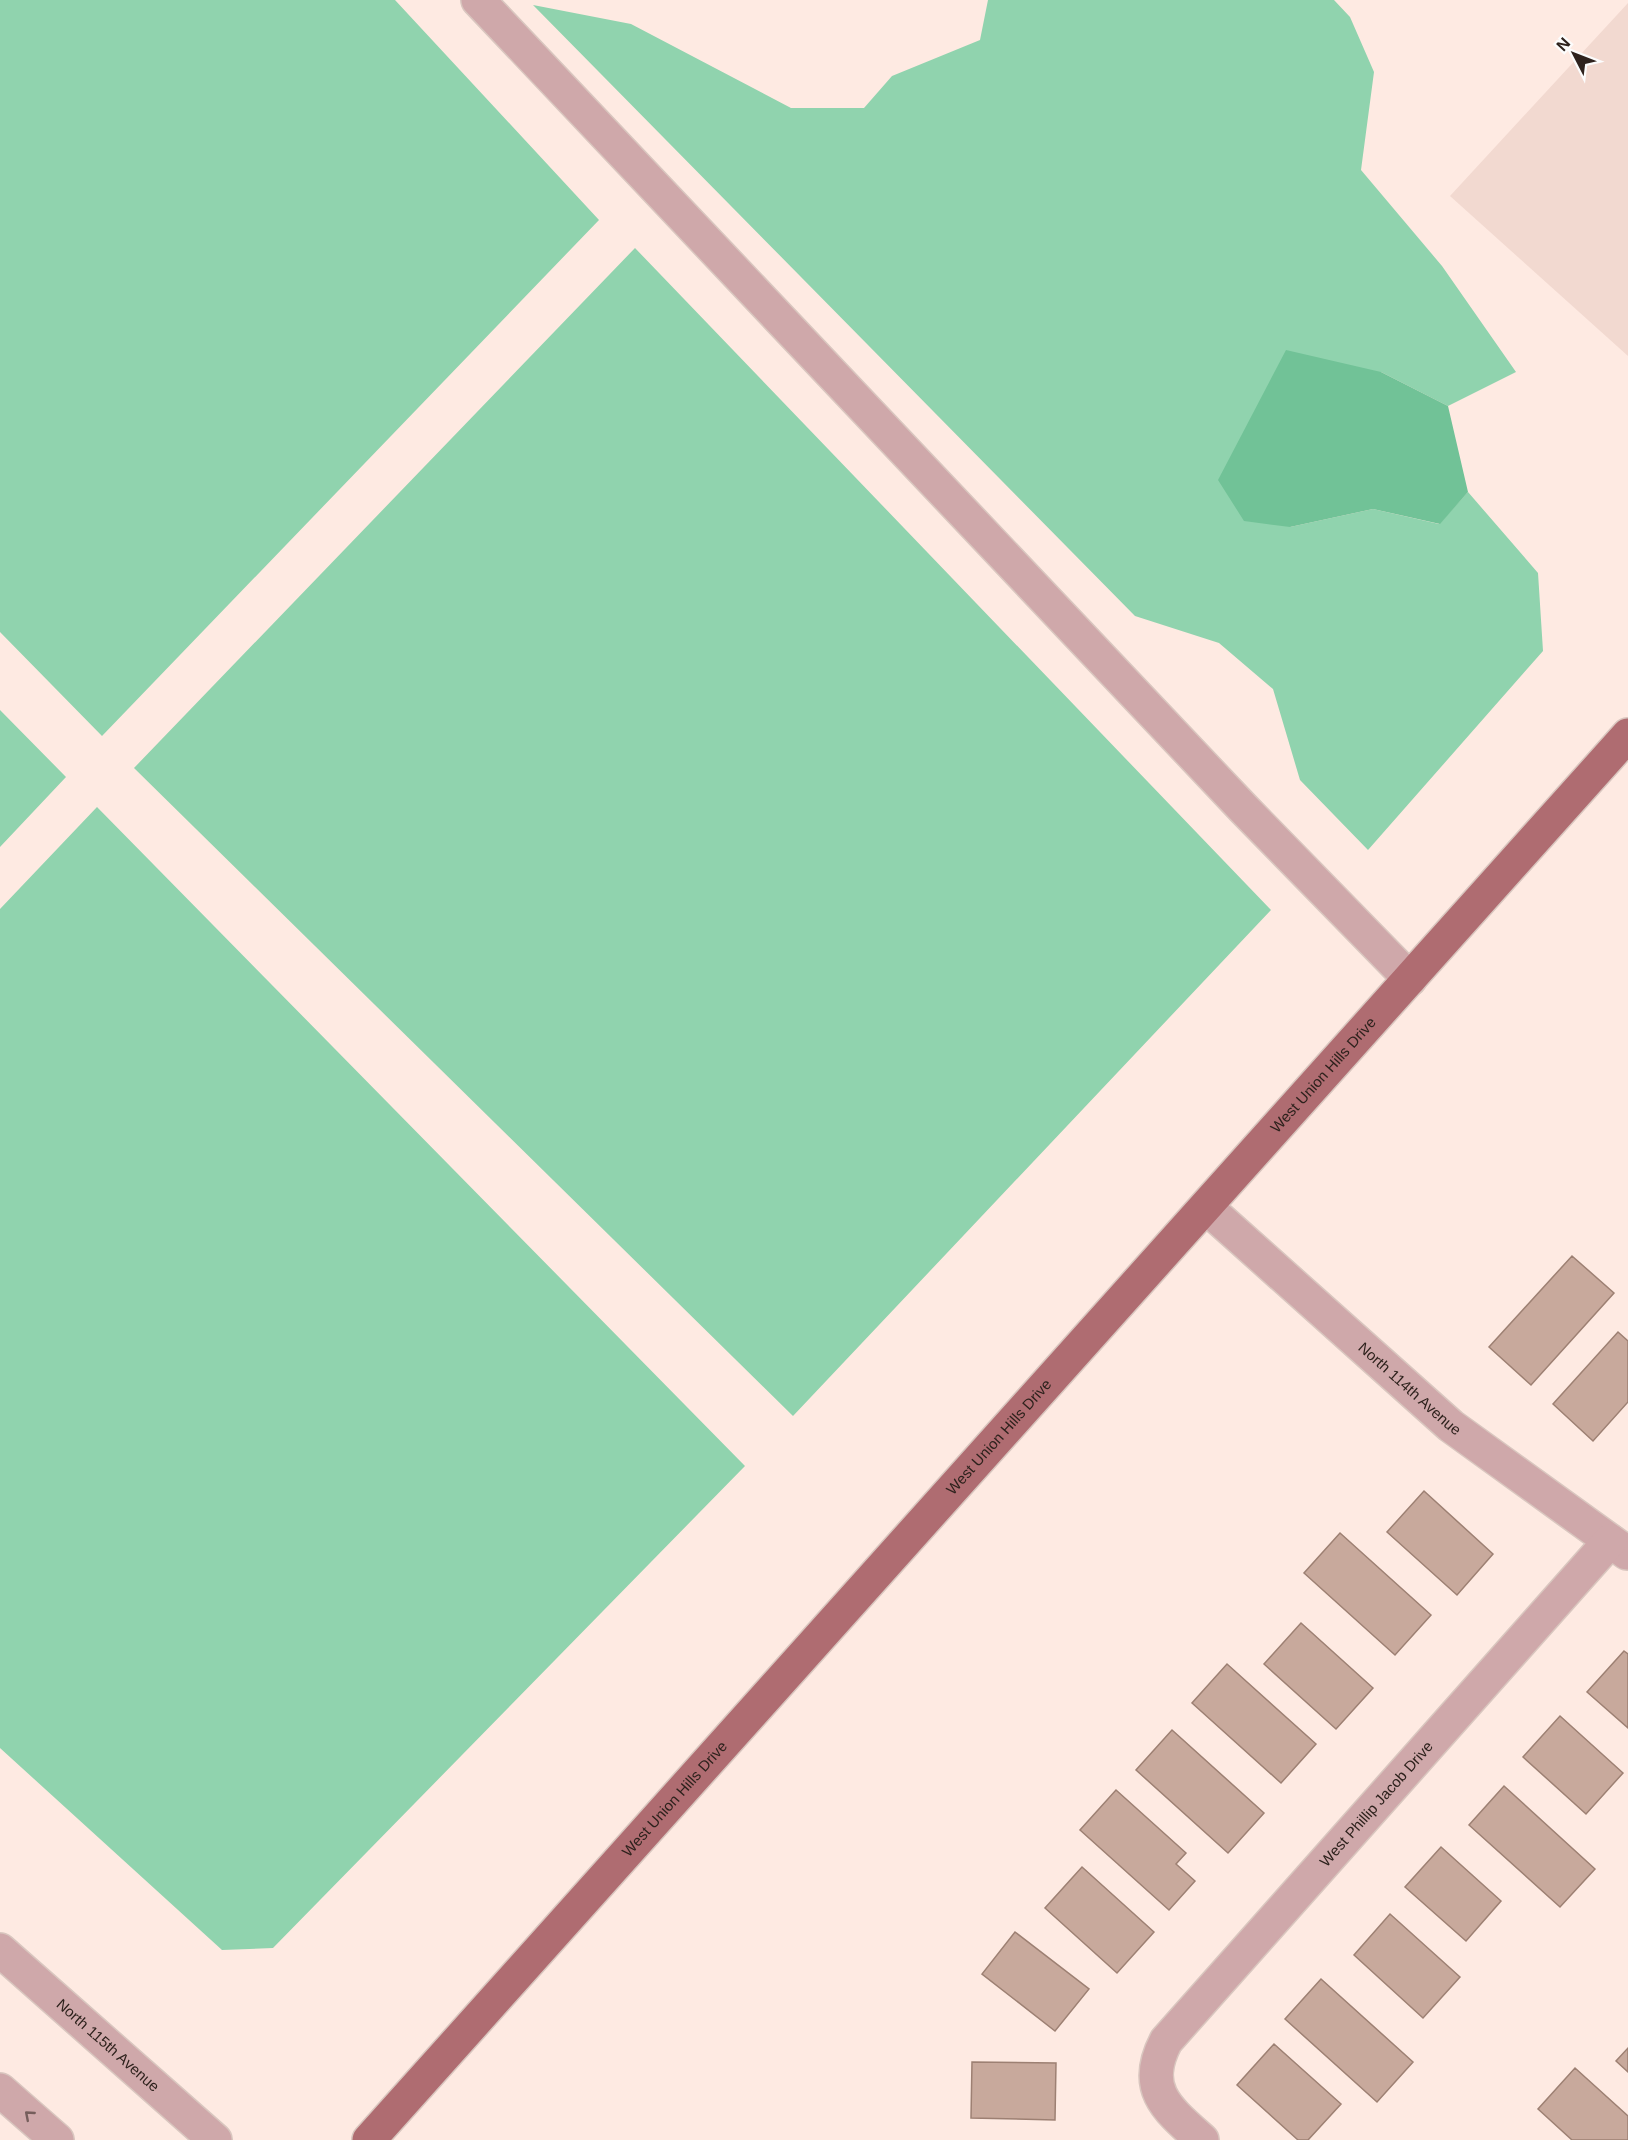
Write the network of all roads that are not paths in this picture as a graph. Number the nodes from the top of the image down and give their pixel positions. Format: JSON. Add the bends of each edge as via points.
{"nodes":[{"id":1,"x":478,"y":0,"type":"edge"},
{"id":2,"x":1628,"y":735,"type":"edge"},
{"id":3,"x":1410,"y":979,"type":"junction"},
{"id":4,"x":1206,"y":1206,"type":"junction"},
{"id":5,"x":1619,"y":1548,"type":"edge"},
{"id":6,"x":0,"y":1950,"type":"edge"},
{"id":7,"x":0,"y":2090,"type":"edge"},
{"id":8,"x":57,"y":2140,"type":"edge"},
{"id":9,"x":214,"y":2140,"type":"edge"},
{"id":10,"x":369,"y":2140,"type":"edge"},
{"id":11,"x":1202,"y":2140,"type":"edge"}],
"edges":[{"from":1,"to":3,"type":"street","via":[[1243,808]]},
{"from":2,"to":3,"type":"main road","name":"West Union Hills Drive"},
{"from":3,"to":4,"type":"main road","name":"West Union Hills Drive"},
{"from":4,"to":5,"type":"street","name":"North 114th Avenue","via":[[1451,1426]]},
{"from":4,"to":10,"type":"main road","name":"West Union Hills Drive"},
{"from":5,"to":11,"type":"street","name":"West Phillip Jacob Drive","via":[[1176,2027],[1158,2057],[1154,2074],[1157,2090],[1166,2106]]},
{"from":6,"to":9,"type":"street","name":"North 115th Avenue"},
{"from":8,"to":7,"type":"street","one_way":true}]}
